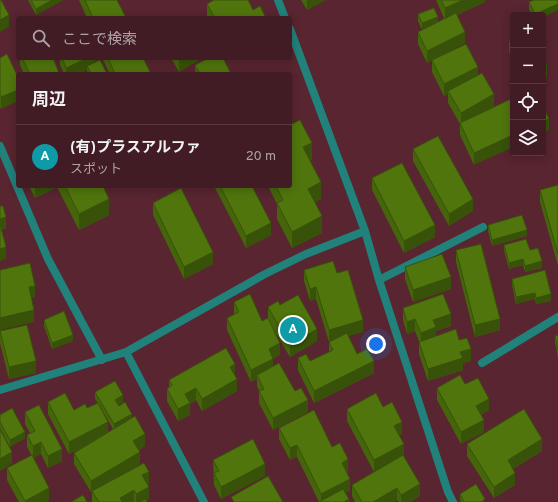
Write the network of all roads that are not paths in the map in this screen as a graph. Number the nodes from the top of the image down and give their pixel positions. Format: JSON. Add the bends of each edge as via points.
{"nodes":[{"id":1,"x":278,"y":0,"type":"edge"},
{"id":2,"x":284,"y":16,"type":"edge"},
{"id":3,"x":292,"y":34,"type":"edge"},
{"id":4,"x":0,"y":146,"type":"edge"},
{"id":5,"x":16,"y":184,"type":"edge"},
{"id":6,"x":18,"y":188,"type":"edge"},
{"id":7,"x":483,"y":227,"type":"dead end"},
{"id":8,"x":365,"y":231,"type":"junction"},
{"id":9,"x":379,"y":280,"type":"junction"},
{"id":10,"x":558,"y":317,"type":"edge"},
{"id":11,"x":126,"y":352,"type":"junction"},
{"id":12,"x":102,"y":360,"type":"junction"},
{"id":13,"x":482,"y":363,"type":"dead end"},
{"id":14,"x":0,"y":390,"type":"edge"},
{"id":15,"x":204,"y":502,"type":"edge"},
{"id":16,"x":452,"y":502,"type":"edge"}],
"edges":[{"from":1,"to":2,"type":"street"},
{"from":3,"to":8,"type":"street"},
{"from":4,"to":5,"type":"street"},
{"from":6,"to":12,"type":"street","via":[[48,259]]},
{"from":7,"to":9,"type":"street"},
{"from":8,"to":9,"type":"street"},
{"from":8,"to":11,"type":"street","via":[[306,254],[265,274]]},
{"from":9,"to":16,"type":"street"},
{"from":10,"to":13,"type":"street"},
{"from":11,"to":12,"type":"street"},
{"from":11,"to":15,"type":"street"},
{"from":12,"to":14,"type":"street"}]}
